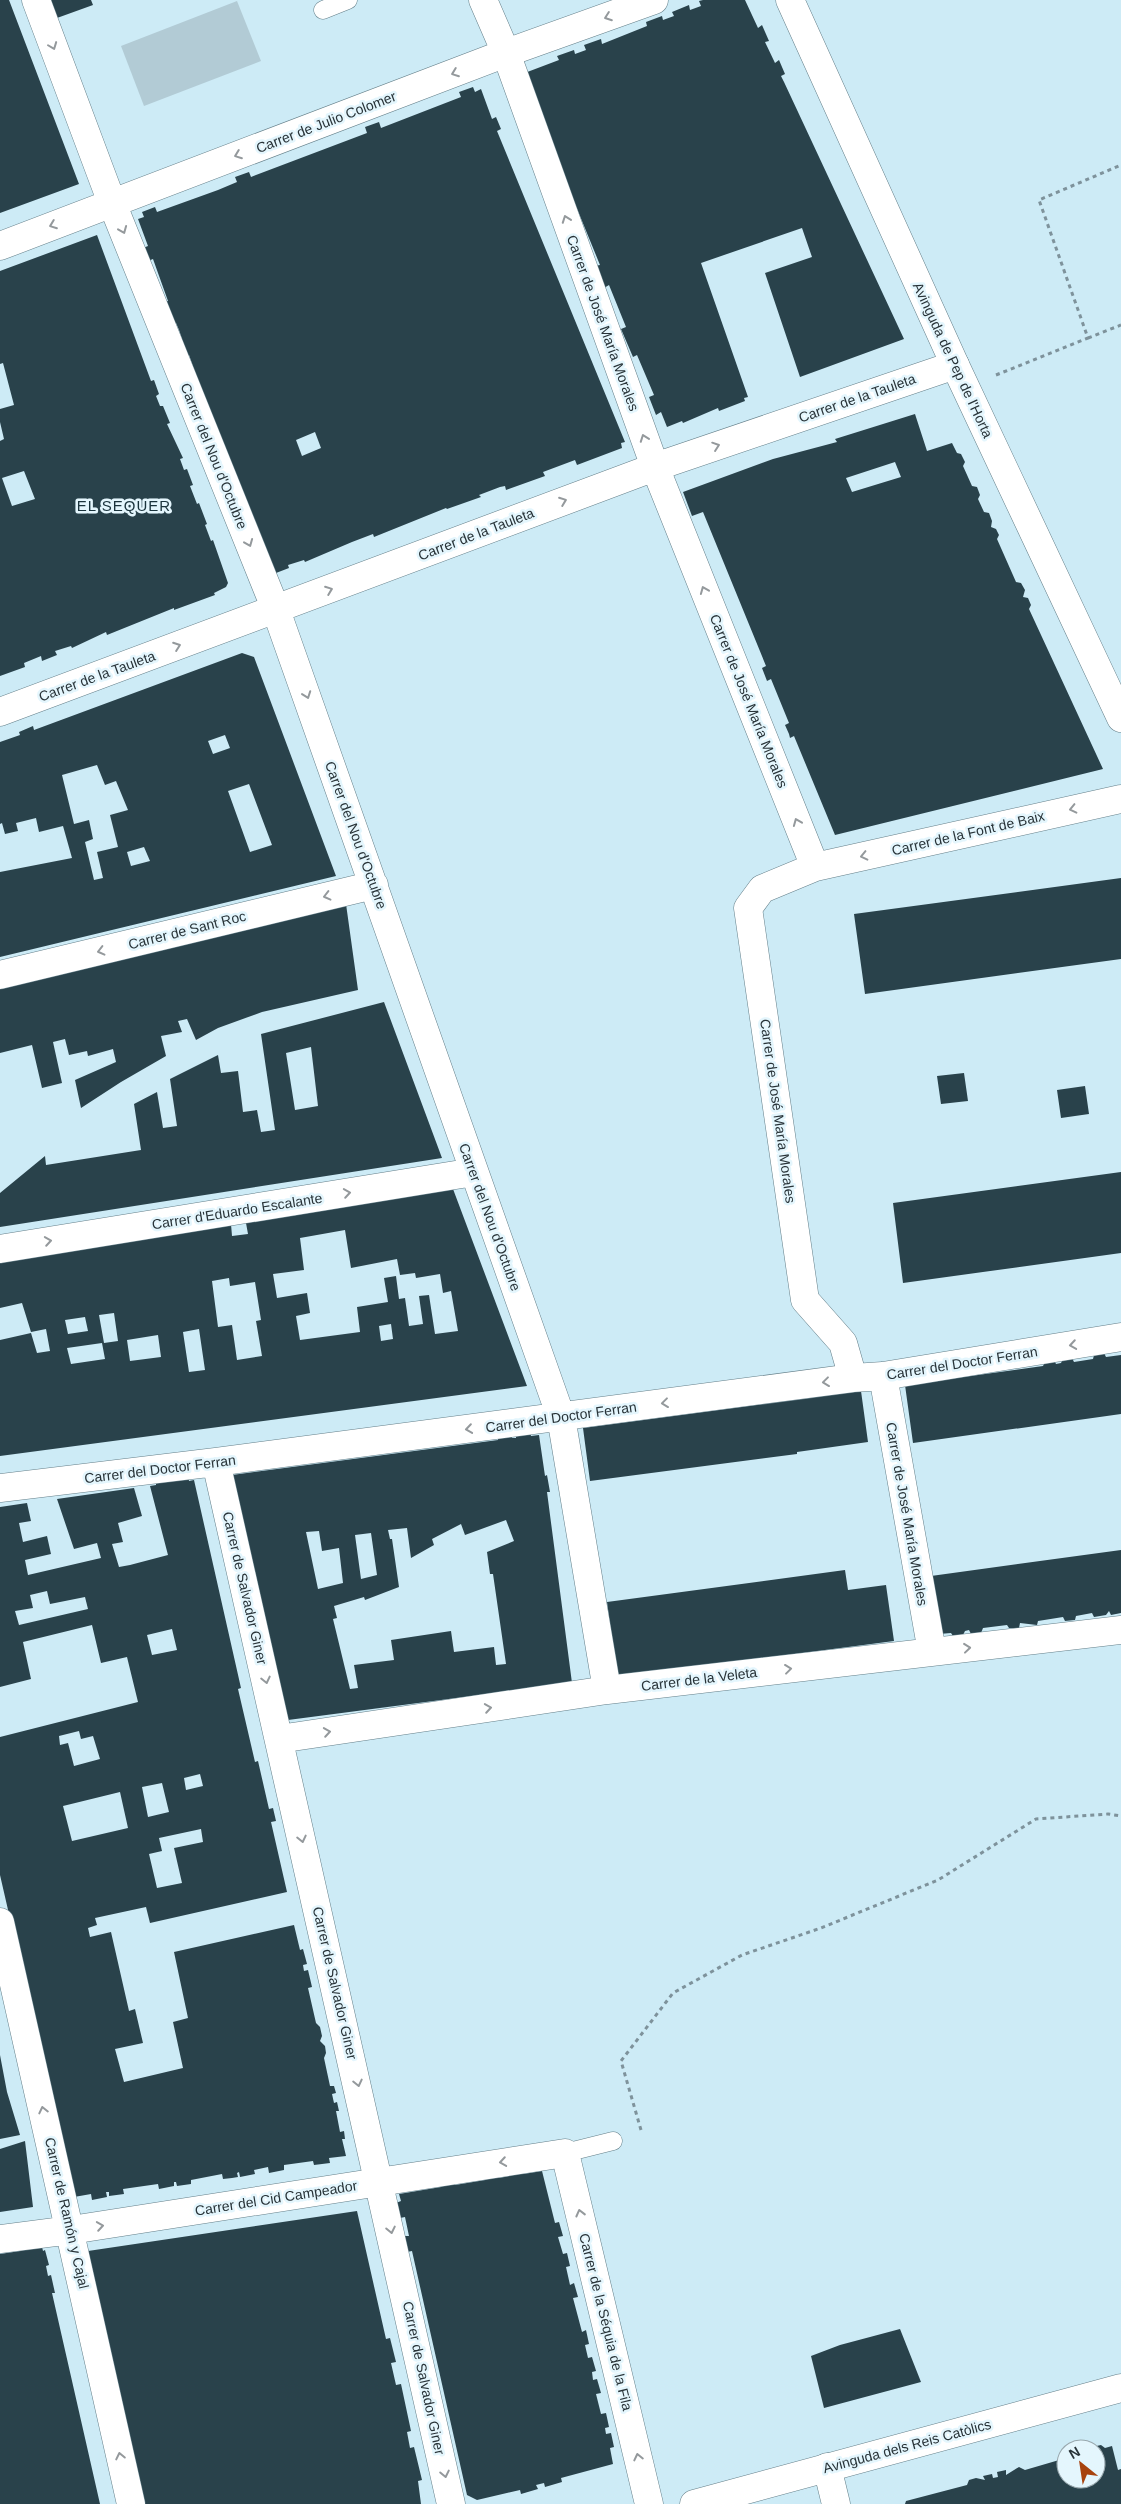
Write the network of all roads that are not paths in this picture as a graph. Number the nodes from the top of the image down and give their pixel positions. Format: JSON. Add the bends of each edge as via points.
{"nodes":[{"id":1,"x":36,"y":0,"type":"edge"},
{"id":2,"x":348,"y":0,"type":"edge"},
{"id":3,"x":483,"y":0,"type":"edge"},
{"id":4,"x":654,"y":0,"type":"edge"},
{"id":5,"x":790,"y":0,"type":"edge"},
{"id":6,"x":323,"y":10,"type":"dead end"},
{"id":7,"x":506,"y":53,"type":"junction"},
{"id":8,"x":112,"y":203,"type":"junction"},
{"id":9,"x":0,"y":246,"type":"edge"},
{"id":10,"x":960,"y":376,"type":"junction"},
{"id":11,"x":655,"y":467,"type":"junction"},
{"id":12,"x":276,"y":610,"type":"junction"},
{"id":13,"x":0,"y":712,"type":"edge"},
{"id":14,"x":1121,"y":718,"type":"edge"},
{"id":15,"x":1121,"y":798,"type":"edge"},
{"id":16,"x":815,"y":867,"type":"junction"},
{"id":17,"x":374,"y":885,"type":"junction"},
{"id":18,"x":0,"y":975,"type":"edge"},
{"id":19,"x":474,"y":1172,"type":"junction"},
{"id":20,"x":0,"y":1249,"type":"edge"},
{"id":21,"x":1121,"y":1337,"type":"edge"},
{"id":22,"x":884,"y":1376,"type":"junction"},
{"id":23,"x":853,"y":1378,"type":"junction"},
{"id":24,"x":562,"y":1417,"type":"junction"},
{"id":25,"x":216,"y":1462,"type":"junction"},
{"id":26,"x":0,"y":1488,"type":"edge"},
{"id":27,"x":1121,"y":1630,"type":"edge"},
{"id":28,"x":932,"y":1652,"type":"junction"},
{"id":29,"x":607,"y":1690,"type":"junction"},
{"id":30,"x":279,"y":1739,"type":"junction"},
{"id":31,"x":0,"y":1922,"type":"edge"},
{"id":32,"x":613,"y":2141,"type":"dead end"},
{"id":33,"x":558,"y":2154,"type":"junction"},
{"id":34,"x":380,"y":2182,"type":"junction"},
{"id":35,"x":71,"y":2230,"type":"junction"},
{"id":36,"x":0,"y":2238,"type":"edge"},
{"id":37,"x":1121,"y":2388,"type":"edge"},
{"id":38,"x":827,"y":2467,"type":"junction"},
{"id":39,"x":131,"y":2504,"type":"edge"},
{"id":40,"x":451,"y":2504,"type":"edge"},
{"id":41,"x":649,"y":2504,"type":"edge"},
{"id":42,"x":694,"y":2504,"type":"edge"},
{"id":43,"x":836,"y":2504,"type":"edge"}],
"edges":[{"from":1,"to":8,"type":"street","name":"Carrer del Nou d'Octubre","one_way":true},
{"from":2,"to":6,"type":"lane"},
{"from":3,"to":7,"type":"street","name":"Carrer de José María Morales"},
{"from":4,"to":7,"type":"street","name":"Carrer de Julio Colomer","one_way":true},
{"from":5,"to":10,"type":"street","name":"Avinguda de Pep de l'Horta"},
{"from":7,"to":8,"type":"street","name":"Carrer de Julio Colomer","one_way":true},
{"from":11,"to":7,"type":"street","name":"Carrer de José María Morales","one_way":true},
{"from":8,"to":9,"type":"street","name":"Carrer de Julio Colomer","one_way":true},
{"from":8,"to":12,"type":"street","name":"Carrer del Nou d'Octubre","one_way":true},
{"from":11,"to":10,"type":"street","name":"Carrer de la Tauleta","one_way":true},
{"from":10,"to":14,"type":"street","name":"Avinguda de Pep de l'Horta"},
{"from":12,"to":11,"type":"street","name":"Carrer de la Tauleta","one_way":true},
{"from":16,"to":11,"type":"street","name":"Carrer de José María Morales","one_way":true},
{"from":13,"to":12,"type":"street","name":"Carrer de la Tauleta","one_way":true},
{"from":12,"to":17,"type":"street","name":"Carrer del Nou d'Octubre","one_way":true},
{"from":15,"to":16,"type":"street","name":"Carrer de la Font de Baix","one_way":true},
{"from":16,"to":23,"type":"street","name":"Carrer de José María Morales","via":[[762,889],[748,908],[806,1300],[843,1343]]},
{"from":17,"to":18,"type":"street","name":"Carrer de Sant Roc","one_way":true},
{"from":17,"to":19,"type":"street","name":"Carrer del Nou d'Octubre"},
{"from":20,"to":19,"type":"street","name":"Carrer d'Eduardo Escalante","one_way":true},
{"from":19,"to":24,"type":"street","name":"Carrer del Nou d'Octubre"},
{"from":21,"to":22,"type":"street","name":"Carrer del Doctor Ferran","one_way":true},
{"from":22,"to":23,"type":"street","name":"Carrer del Doctor Ferran"},
{"from":22,"to":28,"type":"street","name":"Carrer de José María Morales"},
{"from":23,"to":24,"type":"street","name":"Carrer del Doctor Ferran","one_way":true},
{"from":24,"to":25,"type":"street","name":"Carrer del Doctor Ferran","one_way":true},
{"from":24,"to":29,"type":"street","name":"Carrer del Nou d'Octubre"},
{"from":25,"to":26,"type":"street","name":"Carrer del Doctor Ferran"},
{"from":25,"to":30,"type":"street","name":"Carrer de Salvador Giner","one_way":true},
{"from":28,"to":27,"type":"street","name":"Carrer de la Veleta","one_way":true},
{"from":29,"to":28,"type":"street","name":"Carrer de la Veleta","one_way":true},
{"from":30,"to":29,"type":"street","name":"Carrer de la Veleta","one_way":true},
{"from":30,"to":34,"type":"street","name":"Carrer de Salvador Giner","one_way":true},
{"from":35,"to":31,"type":"street","name":"Carrer de Ramón y Cajal","one_way":true},
{"from":32,"to":33,"type":"lane"},
{"from":33,"to":34,"type":"street","name":"Carrer del Cid Campeador","one_way":true},
{"from":41,"to":33,"type":"street","name":"Carrer de la Séquia de la Fila","one_way":true},
{"from":35,"to":34,"type":"street","name":"Carrer del Cid Campeador","one_way":true},
{"from":34,"to":40,"type":"street","name":"Carrer de Salvador Giner","one_way":true},
{"from":35,"to":36,"type":"street","name":"Carrer del Cid Campeador"},
{"from":39,"to":35,"type":"street","name":"Carrer de Ramón y Cajal","one_way":true},
{"from":37,"to":38,"type":"street","name":"Avinguda dels Reis Catòlics"},
{"from":38,"to":42,"type":"street","name":"Avinguda dels Reis Catòlics"},
{"from":38,"to":43,"type":"street"}]}
